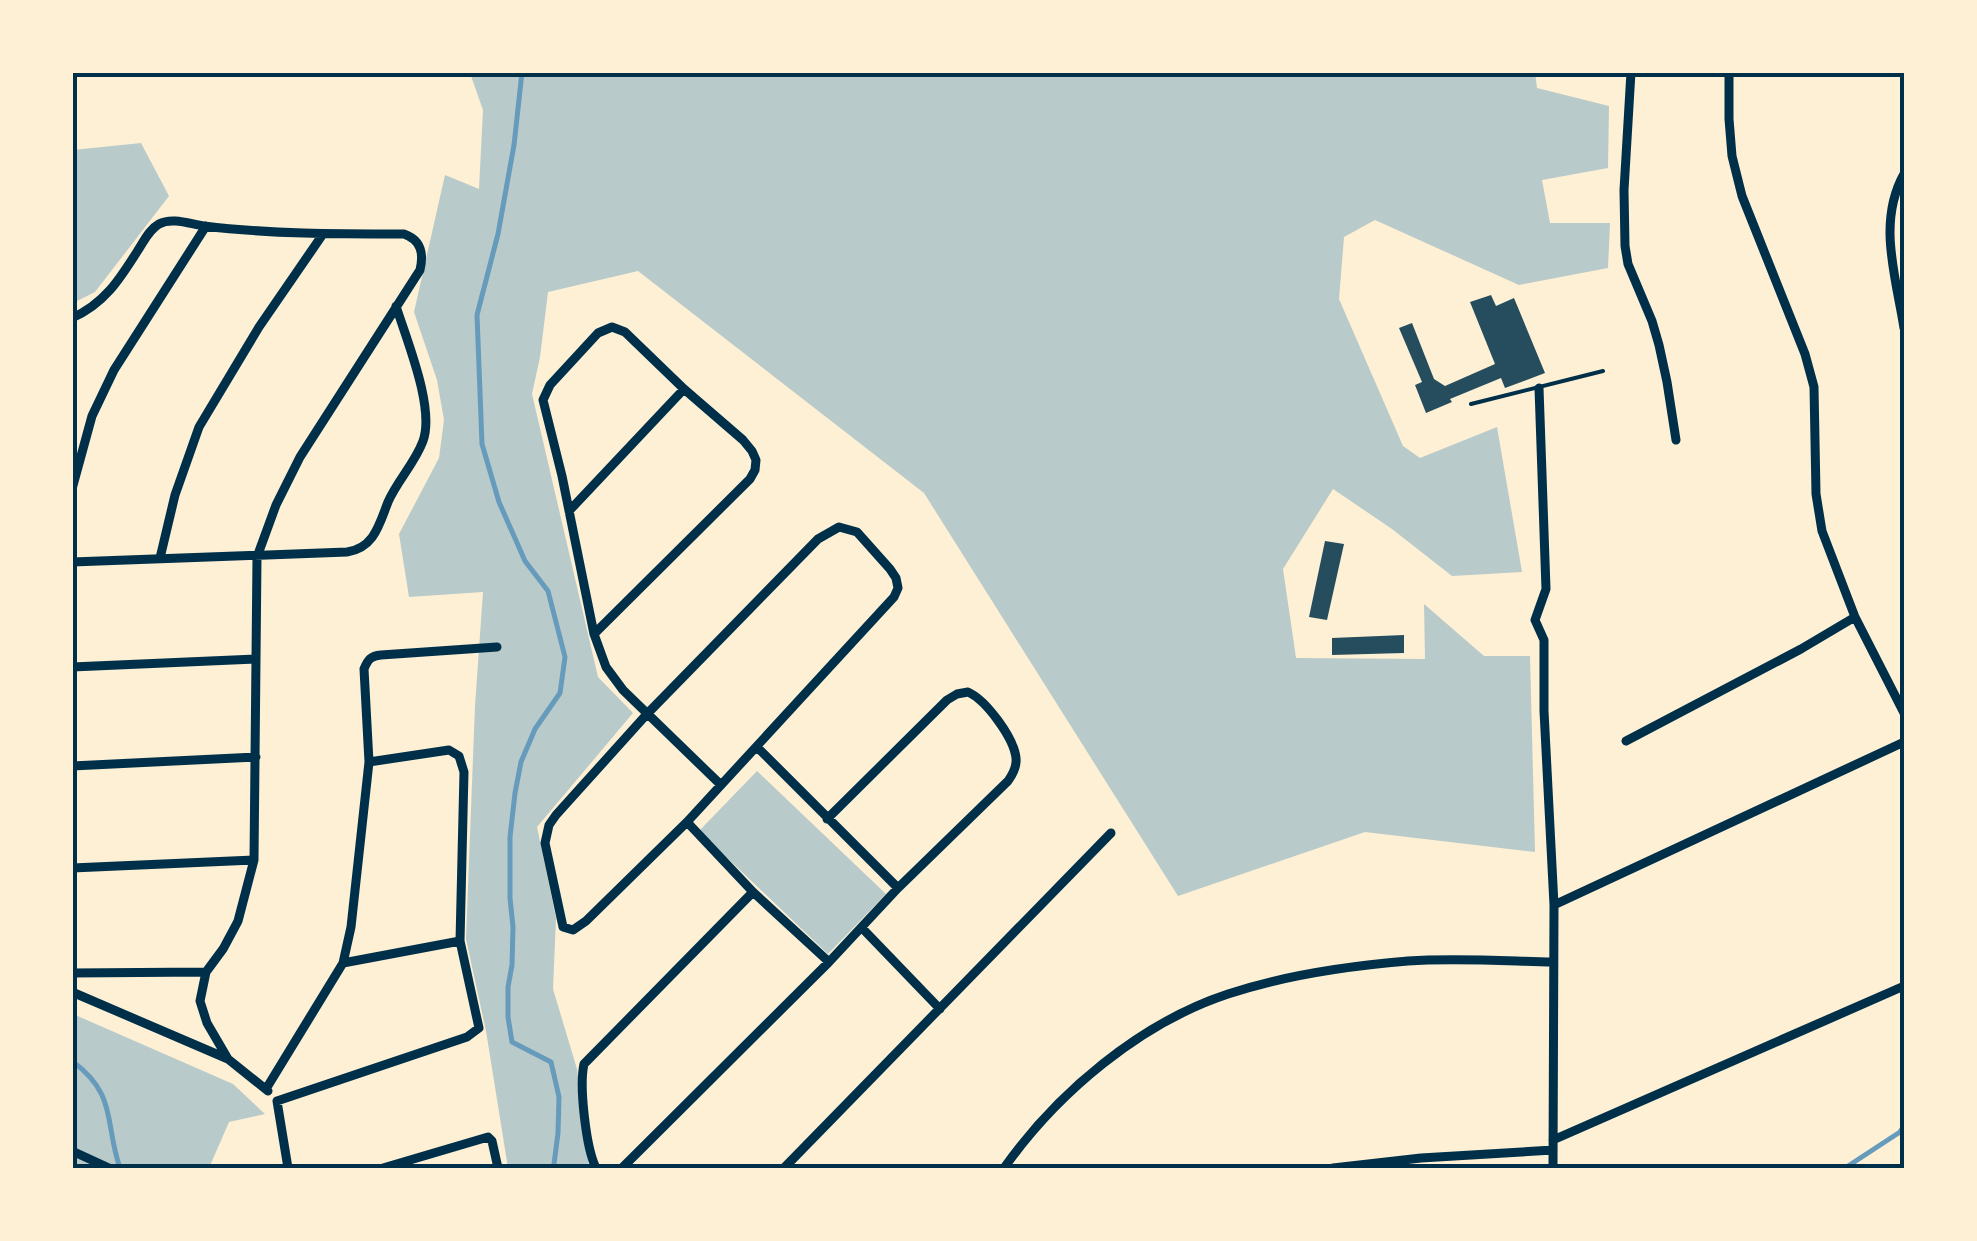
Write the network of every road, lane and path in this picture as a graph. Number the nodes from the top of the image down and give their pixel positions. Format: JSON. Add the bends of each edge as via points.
{"nodes":[{"id":1,"x":1631,"y":72,"type":"edge"},
{"id":2,"x":1730,"y":72,"type":"edge"},
{"id":3,"x":1904,"y":174,"type":"edge"},
{"id":4,"x":206,"y":226,"type":"junction"},
{"id":5,"x":323,"y":234,"type":"junction"},
{"id":6,"x":396,"y":306,"type":"junction"},
{"id":7,"x":72,"y":318,"type":"edge"},
{"id":8,"x":1904,"y":328,"type":"edge"},
{"id":9,"x":1602,"y":371,"type":"dead end"},
{"id":10,"x":1540,"y":388,"type":"junction"},
{"id":11,"x":684,"y":389,"type":"junction"},
{"id":12,"x":1471,"y":404,"type":"dead end"},
{"id":13,"x":1676,"y":440,"type":"dead end"},
{"id":14,"x":72,"y":489,"type":"edge"},
{"id":15,"x":568,"y":512,"type":"junction"},
{"id":16,"x":257,"y":557,"type":"junction"},
{"id":17,"x":160,"y":558,"type":"junction"},
{"id":18,"x":72,"y":562,"type":"edge"},
{"id":19,"x":1854,"y":617,"type":"junction"},
{"id":20,"x":594,"y":634,"type":"junction"},
{"id":21,"x":497,"y":648,"type":"dead end"},
{"id":22,"x":256,"y":659,"type":"junction"},
{"id":23,"x":72,"y":666,"type":"edge"},
{"id":24,"x":1904,"y":713,"type":"edge"},
{"id":25,"x":647,"y":714,"type":"junction"},
{"id":26,"x":1626,"y":741,"type":"dead end"},
{"id":27,"x":1904,"y":742,"type":"edge"},
{"id":28,"x":757,"y":748,"type":"junction"},
{"id":29,"x":256,"y":757,"type":"junction"},
{"id":30,"x":369,"y":762,"type":"junction"},
{"id":31,"x":72,"y":766,"type":"edge"},
{"id":32,"x":721,"y":784,"type":"junction"},
{"id":33,"x":827,"y":819,"type":"junction"},
{"id":34,"x":687,"y":822,"type":"junction"},
{"id":35,"x":1111,"y":833,"type":"dead end"},
{"id":36,"x":254,"y":860,"type":"junction"},
{"id":37,"x":72,"y":868,"type":"edge"},
{"id":38,"x":898,"y":888,"type":"junction"},
{"id":39,"x":752,"y":892,"type":"junction"},
{"id":40,"x":1554,"y":905,"type":"junction"},
{"id":41,"x":862,"y":928,"type":"junction"},
{"id":42,"x":460,"y":941,"type":"junction"},
{"id":43,"x":829,"y":962,"type":"junction"},
{"id":44,"x":1552,"y":962,"type":"junction"},
{"id":45,"x":343,"y":963,"type":"junction"},
{"id":46,"x":72,"y":972,"type":"edge"},
{"id":47,"x":206,"y":972,"type":"junction"},
{"id":48,"x":1904,"y":986,"type":"edge"},
{"id":49,"x":72,"y":992,"type":"edge"},
{"id":50,"x":940,"y":1010,"type":"junction"},
{"id":51,"x":228,"y":1059,"type":"junction"},
{"id":52,"x":266,"y":1088,"type":"junction"},
{"id":53,"x":276,"y":1101,"type":"junction"},
{"id":54,"x":1553,"y":1145,"type":"junction"},
{"id":55,"x":73,"y":1153,"type":"edge"},
{"id":56,"x":109,"y":1168,"type":"edge"},
{"id":57,"x":288,"y":1168,"type":"edge"},
{"id":58,"x":383,"y":1168,"type":"edge"},
{"id":59,"x":498,"y":1168,"type":"edge"},
{"id":60,"x":596,"y":1168,"type":"edge"},
{"id":61,"x":622,"y":1168,"type":"edge"},
{"id":62,"x":784,"y":1168,"type":"edge"},
{"id":63,"x":1004,"y":1168,"type":"edge"},
{"id":64,"x":1332,"y":1168,"type":"edge"},
{"id":65,"x":1553,"y":1168,"type":"edge"}],
"edges":[{"from":1,"to":13,"type":"street","via":[[1625,246],[1659,345]]},
{"from":2,"to":19,"type":"street","via":[[1732,156],[1810,370],[1822,531]]},
{"from":3,"to":8,"type":"street","via":[[1889,224]]},
{"from":4,"to":5,"type":"street"},
{"from":4,"to":7,"type":"street","via":[[156,225],[115,287]]},
{"from":4,"to":14,"type":"street","via":[[114,370],[92,416]]},
{"from":5,"to":6,"type":"street","via":[[414,238],[423,258],[420,270]]},
{"from":5,"to":17,"type":"street","via":[[199,427]]},
{"from":6,"to":16,"type":"street","via":[[300,457]]},
{"from":6,"to":16,"type":"street","via":[[424,399],[426,430],[375,535],[358,550]]},
{"from":9,"to":10,"type":"lane"},
{"from":10,"to":12,"type":"lane"},
{"from":10,"to":40,"type":"street","via":[[1546,590],[1536,620],[1544,640]]},
{"from":11,"to":15,"type":"street"},
{"from":11,"to":15,"type":"street","via":[[624,332],[612,327],[598,333],[543,400]]},
{"from":11,"to":20,"type":"street","via":[[752,450],[755,470]]},
{"from":15,"to":20,"type":"street"},
{"from":16,"to":17,"type":"street"},
{"from":16,"to":22,"type":"street"},
{"from":17,"to":18,"type":"street"},
{"from":19,"to":24,"type":"street"},
{"from":19,"to":26,"type":"street"},
{"from":20,"to":25,"type":"street","via":[[606,667]]},
{"from":21,"to":30,"type":"street","via":[[370,658],[364,668]]},
{"from":22,"to":23,"type":"street"},
{"from":22,"to":29,"type":"street"},
{"from":25,"to":28,"type":"street","via":[[818,539],[839,527],[857,532],[898,588]]},
{"from":25,"to":32,"type":"street"},
{"from":25,"to":34,"type":"street","via":[[556,814],[546,834],[563,927],[572,930],[586,920]]},
{"from":27,"to":40,"type":"street"},
{"from":28,"to":32,"type":"street"},
{"from":28,"to":33,"type":"street"},
{"from":29,"to":31,"type":"street"},
{"from":29,"to":36,"type":"street"},
{"from":30,"to":42,"type":"street","via":[[449,750],[459,756]]},
{"from":30,"to":45,"type":"street"},
{"from":32,"to":34,"type":"street"},
{"from":33,"to":38,"type":"street"},
{"from":33,"to":38,"type":"street","via":[[947,700],[968,692],[985,703],[1015,752],[1014,772]]},
{"from":34,"to":39,"type":"street"},
{"from":35,"to":50,"type":"street"},
{"from":36,"to":37,"type":"street"},
{"from":36,"to":47,"type":"street","via":[[238,922]]},
{"from":38,"to":41,"type":"street"},
{"from":39,"to":43,"type":"street"},
{"from":39,"to":60,"type":"street","via":[[588,1058],[582,1073]]},
{"from":40,"to":44,"type":"street"},
{"from":41,"to":43,"type":"street"},
{"from":41,"to":50,"type":"street"},
{"from":42,"to":45,"type":"street"},
{"from":42,"to":53,"type":"street","via":[[479,1024],[473,1034]]},
{"from":43,"to":61,"type":"street"},
{"from":44,"to":54,"type":"street"},
{"from":44,"to":63,"type":"street","via":[[1410,961],[1226,994],[1136,1039],[1103,1064],[1058,1104]]},
{"from":45,"to":52,"type":"street"},
{"from":46,"to":47,"type":"street"},
{"from":47,"to":51,"type":"street","via":[[202,1012]]},
{"from":48,"to":54,"type":"street"},
{"from":49,"to":51,"type":"street"},
{"from":50,"to":62,"type":"street"},
{"from":51,"to":52,"type":"street"},
{"from":52,"to":53,"type":"street"},
{"from":53,"to":57,"type":"street"},
{"from":54,"to":64,"type":"street"},
{"from":54,"to":65,"type":"street"},
{"from":55,"to":56,"type":"street"},
{"from":58,"to":59,"type":"street","via":[[488,1137]]}]}
